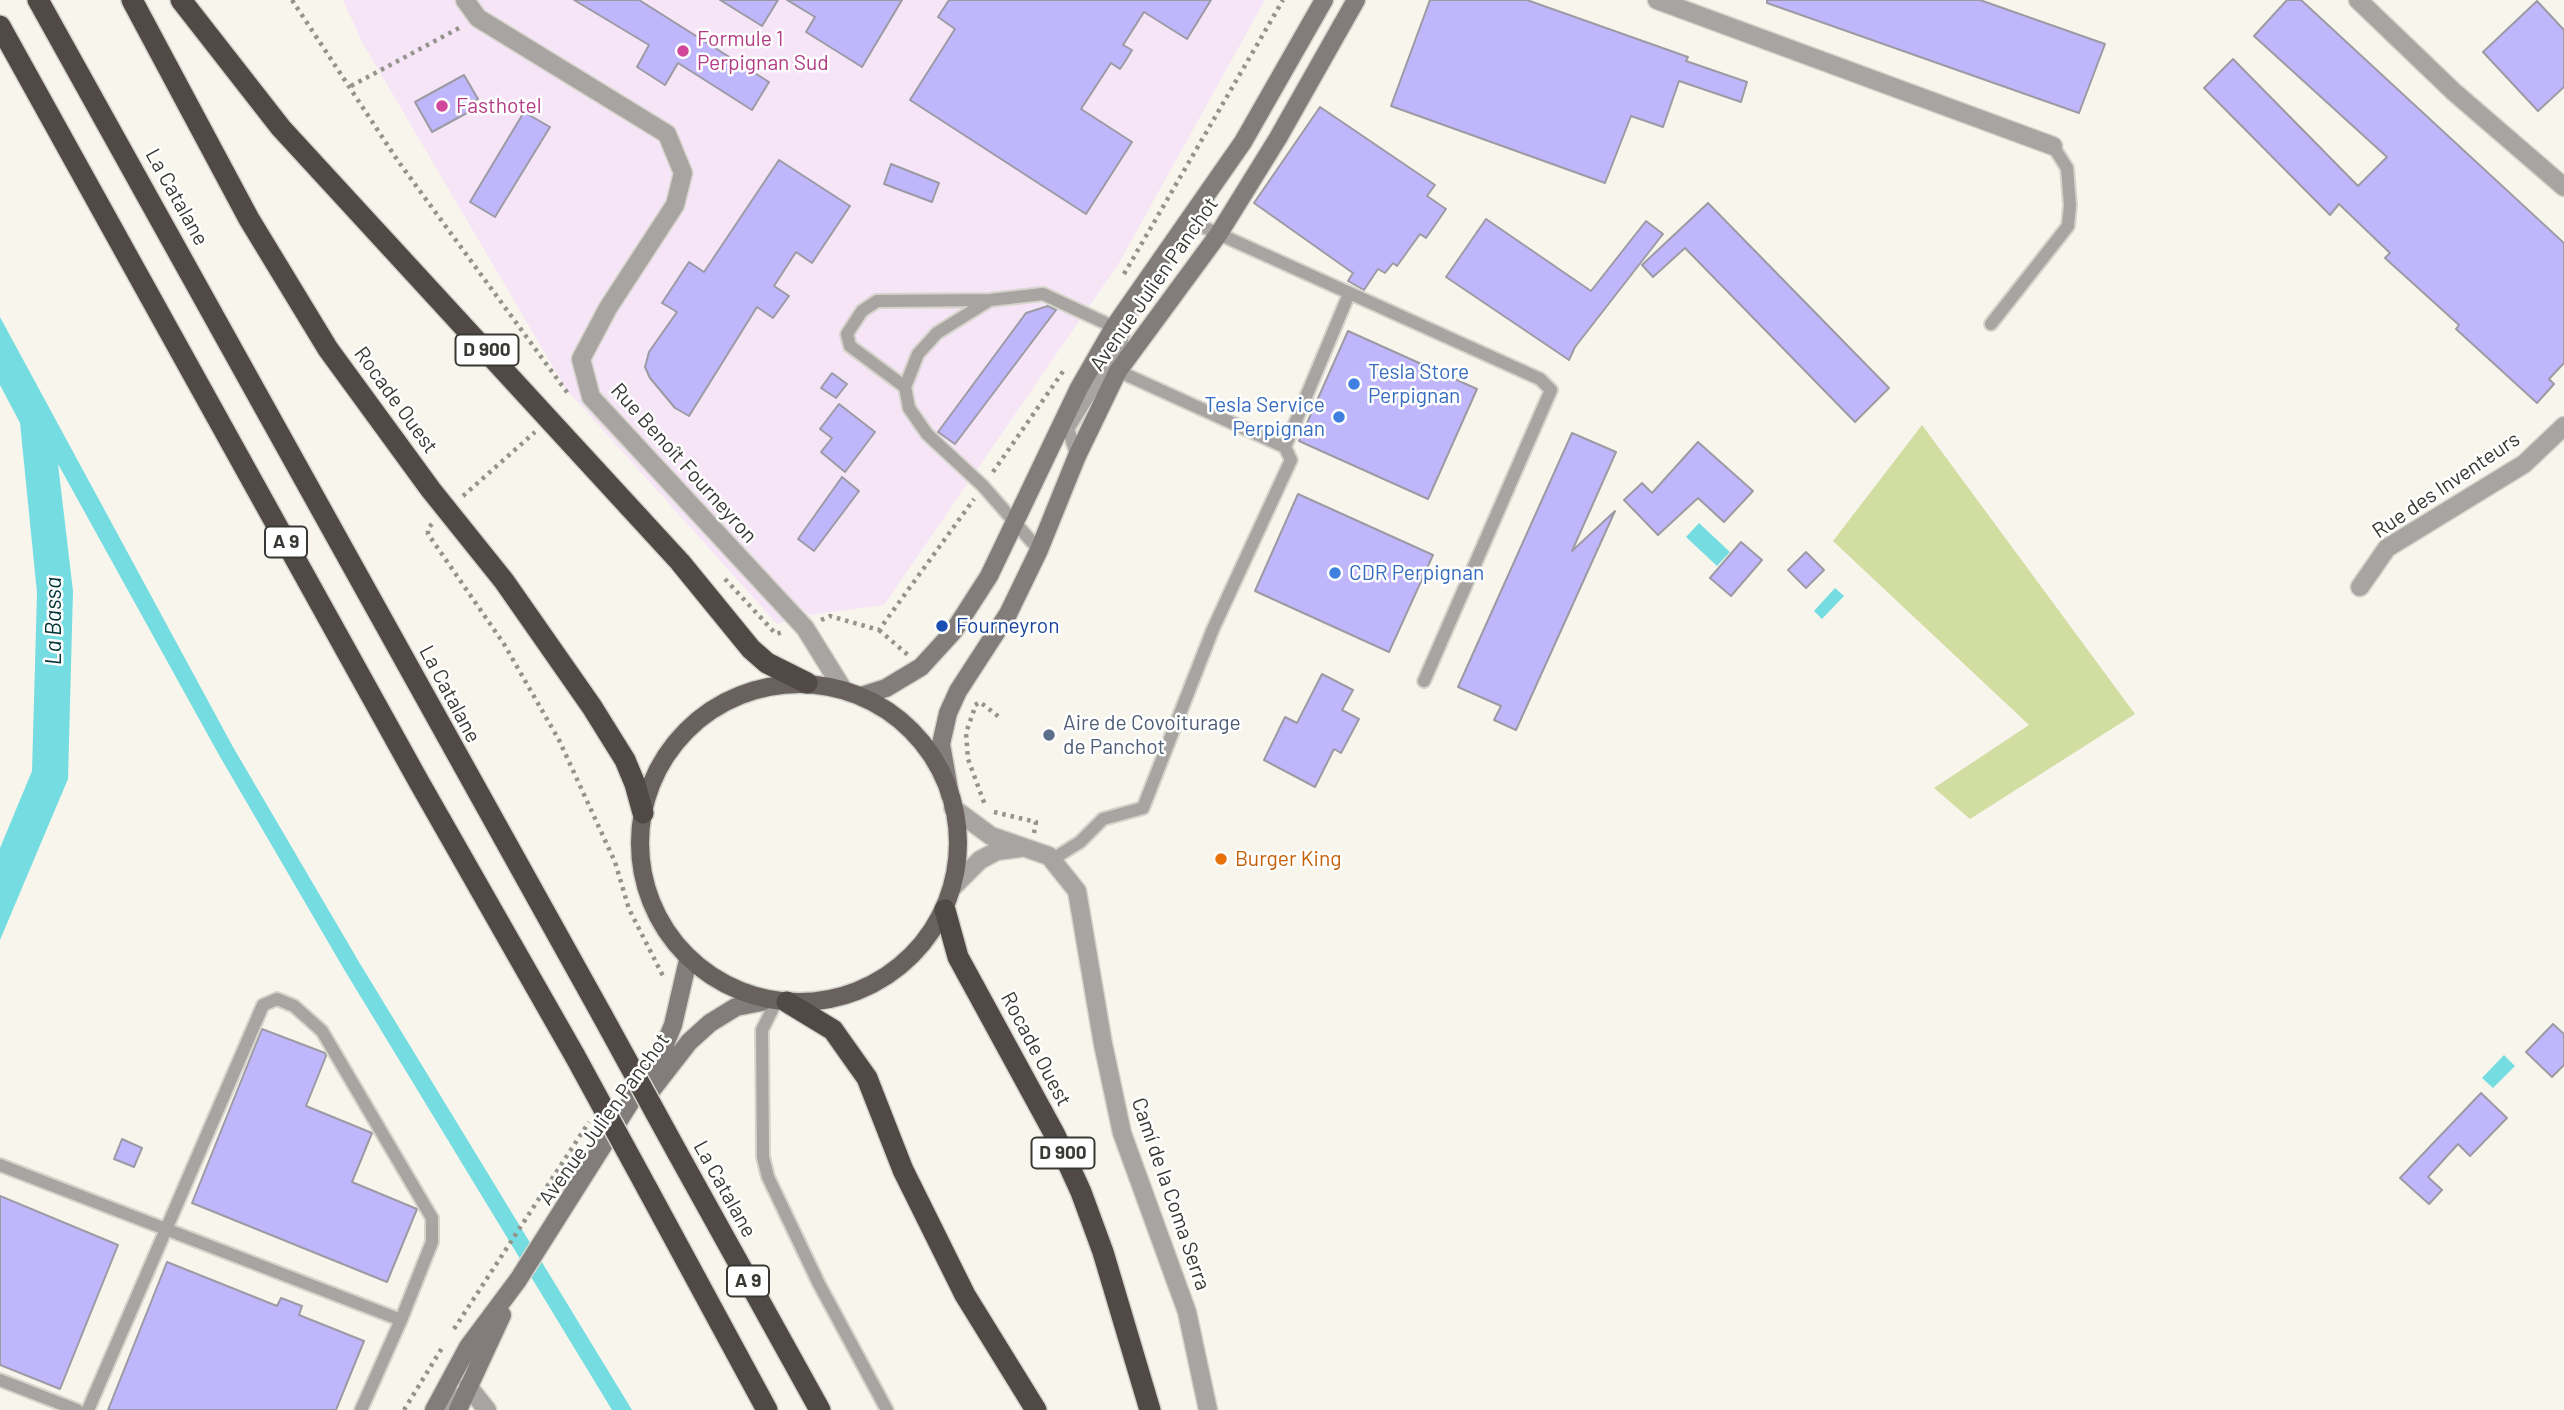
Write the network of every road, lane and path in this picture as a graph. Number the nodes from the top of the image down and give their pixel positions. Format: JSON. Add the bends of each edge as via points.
{"nodes":[{"id":1,"x":38,"y":0,"type":"edge"},
{"id":2,"x":132,"y":0,"type":"edge"},
{"id":3,"x":181,"y":0,"type":"edge"},
{"id":4,"x":292,"y":0,"type":"edge"},
{"id":5,"x":465,"y":0,"type":"edge"},
{"id":6,"x":1283,"y":0,"type":"edge"},
{"id":7,"x":1324,"y":0,"type":"edge"},
{"id":8,"x":1356,"y":0,"type":"edge"},
{"id":9,"x":1657,"y":0,"type":"edge"},
{"id":10,"x":2358,"y":0,"type":"edge"},
{"id":11,"x":478,"y":18,"type":"junction"},
{"id":12,"x":0,"y":26,"type":"edge"},
{"id":13,"x":351,"y":86,"type":"junction"},
{"id":14,"x":2053,"y":146,"type":"joint"},
{"id":15,"x":2564,"y":187,"type":"edge"},
{"id":16,"x":1190,"y":221,"type":"junction"},
{"id":17,"x":1217,"y":235,"type":"junction"},
{"id":18,"x":1154,"y":266,"type":"junction"},
{"id":19,"x":1122,"y":277,"type":"dead end"},
{"id":20,"x":1349,"y":294,"type":"junction"},
{"id":21,"x":990,"y":300,"type":"junction"},
{"id":22,"x":1991,"y":324,"type":"dead end"},
{"id":23,"x":1114,"y":327,"type":"junction"},
{"id":24,"x":1068,"y":364,"type":"dead end"},
{"id":25,"x":1118,"y":371,"type":"junction"},
{"id":26,"x":553,"y":376,"type":"dead end"},
{"id":27,"x":905,"y":387,"type":"junction"},
{"id":28,"x":2564,"y":426,"type":"edge"},
{"id":29,"x":538,"y":429,"type":"dead end"},
{"id":30,"x":1285,"y":447,"type":"junction"},
{"id":31,"x":1077,"y":456,"type":"junction"},
{"id":32,"x":983,"y":486,"type":"junction"},
{"id":33,"x":460,"y":499,"type":"dead end"},
{"id":34,"x":1017,"y":522,"type":"junction"},
{"id":35,"x":433,"y":524,"type":"dead end"},
{"id":36,"x":1039,"y":550,"type":"junction"},
{"id":37,"x":2360,"y":587,"type":"dead end"},
{"id":38,"x":805,"y":628,"type":"junction"},
{"id":39,"x":879,"y":630,"type":"junction"},
{"id":40,"x":922,"y":667,"type":"junction"},
{"id":41,"x":1424,"y":681,"type":"dead end"},
{"id":42,"x":807,"y":683,"type":"junction"},
{"id":43,"x":841,"y":686,"type":"junction"},
{"id":44,"x":862,"y":696,"type":"junction"},
{"id":45,"x":966,"y":698,"type":"dead end"},
{"id":46,"x":975,"y":705,"type":"junction"},
{"id":47,"x":999,"y":717,"type":"dead end"},
{"id":48,"x":952,"y":802,"type":"junction"},
{"id":49,"x":643,"y":813,"type":"junction"},
{"id":50,"x":606,"y":842,"type":"dead end"},
{"id":51,"x":1030,"y":847,"type":"junction"},
{"id":52,"x":1053,"y":859,"type":"junction"},
{"id":53,"x":953,"y":887,"type":"junction"},
{"id":54,"x":945,"y":910,"type":"junction"},
{"id":55,"x":688,"y":960,"type":"junction"},
{"id":56,"x":775,"y":1002,"type":"junction"},
{"id":57,"x":0,"y":1165,"type":"edge"},
{"id":58,"x":539,"y":1197,"type":"dead end"},
{"id":59,"x":555,"y":1224,"type":"junction"},
{"id":60,"x":166,"y":1231,"type":"junction"},
{"id":61,"x":496,"y":1261,"type":"dead end"},
{"id":62,"x":518,"y":1280,"type":"junction"},
{"id":63,"x":401,"y":1320,"type":"junction"},
{"id":64,"x":0,"y":1380,"type":"edge"},
{"id":65,"x":468,"y":1386,"type":"junction"},
{"id":66,"x":77,"y":1410,"type":"edge"},
{"id":67,"x":88,"y":1410,"type":"edge"},
{"id":68,"x":361,"y":1410,"type":"edge"},
{"id":69,"x":445,"y":1410,"type":"edge"},
{"id":70,"x":487,"y":1410,"type":"edge"},
{"id":71,"x":767,"y":1410,"type":"edge"},
{"id":72,"x":820,"y":1410,"type":"edge"},
{"id":73,"x":887,"y":1410,"type":"edge"},
{"id":74,"x":1036,"y":1410,"type":"edge"},
{"id":75,"x":1150,"y":1410,"type":"edge"},
{"id":76,"x":1208,"y":1410,"type":"edge"}],
"edges":[{"from":1,"to":72,"type":"highway","name":"La Catalane","number":"A 9","bridge":true},
{"from":2,"to":49,"type":"highway","name":"Rocade Ouest","via":[[249,219],[328,349],[504,581],[592,707],[625,760]]},
{"from":3,"to":42,"type":"highway","number":"D 900","via":[[281,128],[680,562],[751,649],[767,663]]},
{"from":4,"to":13,"type":"path"},
{"from":5,"to":11,"type":"street","name":"Rue Benoît Fourneyron"},
{"from":6,"to":19,"type":"path"},
{"from":7,"to":16,"type":"main road","name":"Avenue Julien Panchot","via":[[1243,142]]},
{"from":8,"to":17,"type":"main road","name":"Avenue Julien Panchot"},
{"from":9,"to":14,"type":"street"},
{"from":10,"to":15,"type":"street","via":[[2454,92]]},
{"from":11,"to":13,"type":"path"},
{"from":11,"to":38,"type":"street","name":"Rue Benoît Fourneyron","via":[[667,134],[683,173],[675,205],[591,337],[581,359],[588,385],[592,397]]},
{"from":12,"to":71,"type":"highway","number":"A 9","bridge":true,"via":[[575,1056]]},
{"from":13,"to":26,"type":"path","via":[[398,161]]},
{"from":14,"to":22,"type":"lane","via":[[2067,168],[2067,226]]},
{"from":16,"to":17,"type":"lane"},
{"from":16,"to":18,"type":"main road","name":"Avenue Julien Panchot"},
{"from":17,"to":20,"type":"lane"},
{"from":17,"to":25,"type":"main road","name":"Avenue Julien Panchot"},
{"from":18,"to":23,"type":"main road","name":"Avenue Julien Panchot"},
{"from":18,"to":25,"type":"lane","via":[[1153,281],[1124,326]]},
{"from":20,"to":30,"type":"lane"},
{"from":20,"to":41,"type":"lane","via":[[1540,379],[1551,390]]},
{"from":21,"to":23,"type":"lane","via":[[1043,294]]},
{"from":21,"to":27,"type":"lane","via":[[937,333],[918,354]]},
{"from":21,"to":27,"type":"lane","via":[[877,301],[862,311],[847,334],[850,346]]},
{"from":23,"to":31,"type":"lane","via":[[1114,356],[1068,429]]},
{"from":23,"to":34,"type":"main road","name":"Avenue Julien Panchot","via":[[1079,388]]},
{"from":24,"to":32,"type":"path"},
{"from":25,"to":30,"type":"lane"},
{"from":25,"to":31,"type":"main road","name":"Avenue Julien Panchot"},
{"from":27,"to":32,"type":"lane","via":[[909,408],[927,434]]},
{"from":28,"to":37,"type":"street","name":"Rue des Inventeurs","via":[[2524,464],[2387,548]]},
{"from":29,"to":33,"type":"path"},
{"from":30,"to":52,"type":"lane","via":[[1292,460],[1213,629],[1143,808],[1101,812],[1080,842]]},
{"from":31,"to":36,"type":"main road","name":"Avenue Julien Panchot"},
{"from":32,"to":34,"type":"lane"},
{"from":32,"to":39,"type":"path"},
{"from":34,"to":36,"type":"lane"},
{"from":34,"to":40,"type":"main road","name":"Avenue Julien Panchot","via":[[953,632]]},
{"from":35,"to":50,"type":"path","via":[[428,534],[511,656],[559,740]]},
{"from":36,"to":48,"type":"main road","name":"Avenue Julien Panchot","via":[[1008,614],[948,713],[941,744]]},
{"from":38,"to":39,"type":"path","via":[[830,616]]},
{"from":38,"to":43,"type":"street","name":"Rue Benoît Fourneyron"},
{"from":39,"to":40,"type":"path"},
{"from":40,"to":44,"type":"main road","name":"Avenue Julien Panchot"},
{"from":42,"to":43,"type":"main road"},
{"from":42,"to":49,"type":"main road","via":[[753,690],[714,708],[688,728],[667,753]]},
{"from":43,"to":44,"type":"main road"},
{"from":44,"to":48,"type":"main road","via":[[896,717],[926,746]]},
{"from":45,"to":46,"type":"path"},
{"from":46,"to":47,"type":"path","via":[[980,702]]},
{"from":46,"to":51,"type":"path","via":[[966,733],[975,784],[990,812],[1036,822]]},
{"from":48,"to":51,"type":"street","name":"Camí de la Coma Serra","via":[[990,836]]},
{"from":48,"to":53,"type":"main road","via":[[957,835]]},
{"from":49,"to":55,"type":"main road","via":[[641,852],[648,890],[663,926]]},
{"from":51,"to":52,"type":"street","name":"Camí de la Coma Serra"},
{"from":51,"to":53,"type":"street","via":[[997,851]]},
{"from":52,"to":76,"type":"street","name":"Camí de la Coma Serra","via":[[1077,891],[1122,1133],[1187,1312]]},
{"from":53,"to":54,"type":"main road"},
{"from":54,"to":56,"type":"main road","via":[[916,953],[891,974],[840,999]]},
{"from":54,"to":75,"type":"highway","name":"Rocade Ouest","number":"D 900","via":[[958,957],[1081,1192]]},
{"from":55,"to":56,"type":"main road","via":[[723,985]]},
{"from":55,"to":59,"type":"main road","name":"Avenue Julien Panchot","via":[[673,1025],[661,1054]]},
{"from":56,"to":59,"type":"main road","name":"Avenue Julien Panchot","via":[[736,1007],[688,1042]]},
{"from":56,"to":73,"type":"lane","via":[[762,1030],[763,1157],[768,1177]]},
{"from":56,"to":74,"type":"highway","via":[[833,1030],[867,1078],[903,1170],[965,1295]]},
{"from":57,"to":60,"type":"lane"},
{"from":58,"to":61,"type":"path"},
{"from":59,"to":62,"type":"main road","name":"Avenue Julien Panchot"},
{"from":60,"to":63,"type":"lane"},
{"from":60,"to":63,"type":"lane","via":[[263,1005],[277,999],[294,1006],[322,1031],[432,1218],[432,1242]]},
{"from":60,"to":67,"type":"lane"},
{"from":62,"to":65,"type":"main road","name":"Avenue Julien Panchot"},
{"from":62,"to":69,"type":"main road","name":"Avenue Julien Panchot","via":[[468,1347]]},
{"from":63,"to":68,"type":"lane"},
{"from":64,"to":66,"type":"lane"},
{"from":65,"to":69,"type":"main road","name":"Avenue Julien Panchot"},
{"from":65,"to":70,"type":"street"}]}
